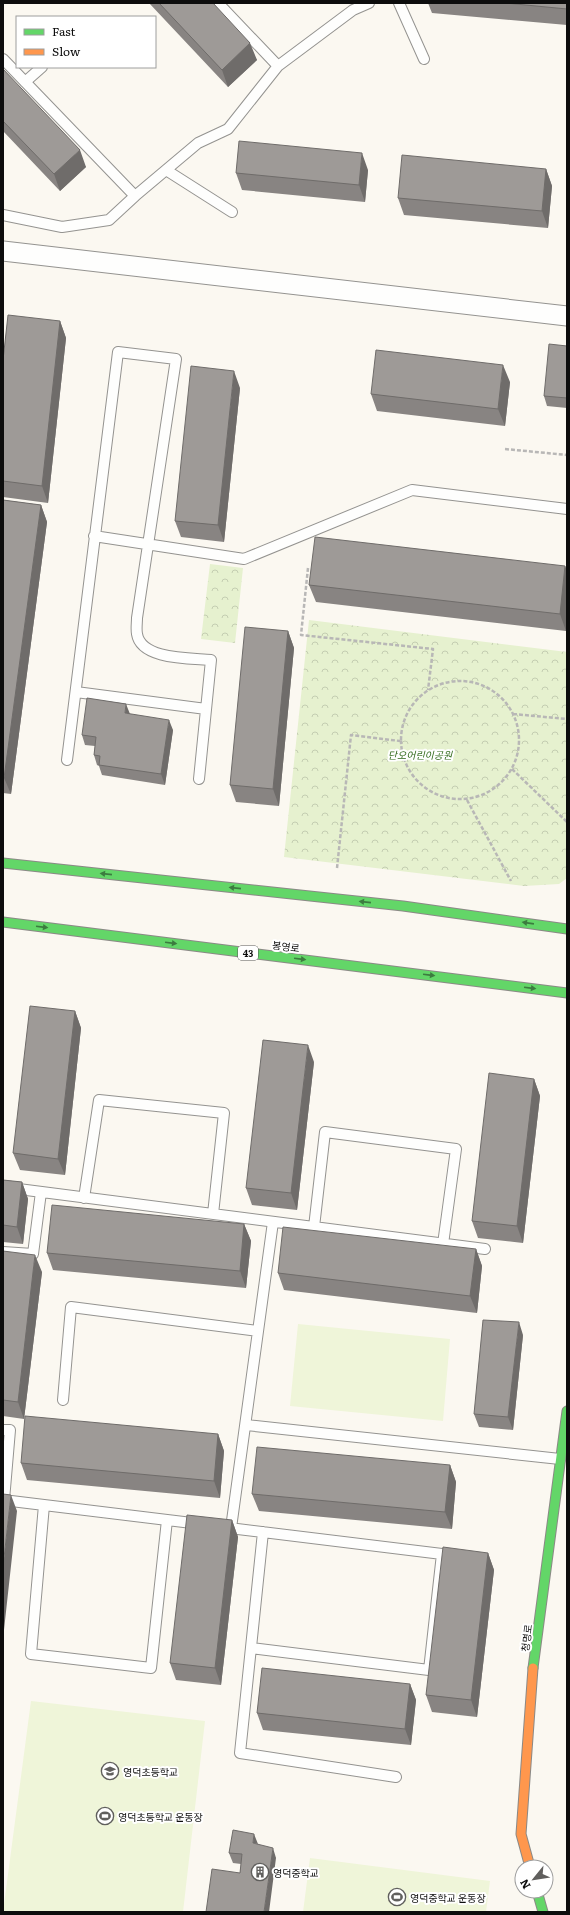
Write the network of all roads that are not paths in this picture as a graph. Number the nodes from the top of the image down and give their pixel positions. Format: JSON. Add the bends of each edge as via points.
{"nodes":[{"id":1,"x":218,"y":3,"type":"edge"},
{"id":2,"x":369,"y":3,"type":"edge"},
{"id":3,"x":399,"y":3,"type":"edge"},
{"id":4,"x":424,"y":58,"type":"dead end"},
{"id":5,"x":3,"y":59,"type":"edge"},
{"id":6,"x":278,"y":66,"type":"junction"},
{"id":7,"x":41,"y":68,"type":"edge"},
{"id":8,"x":25,"y":82,"type":"junction"},
{"id":9,"x":166,"y":170,"type":"junction"},
{"id":10,"x":135,"y":196,"type":"junction"},
{"id":11,"x":232,"y":212,"type":"dead end"},
{"id":12,"x":3,"y":215,"type":"edge"},
{"id":13,"x":3,"y":251,"type":"edge"},
{"id":14,"x":567,"y":316,"type":"edge"},
{"id":15,"x":567,"y":508,"type":"edge"},
{"id":16,"x":94,"y":536,"type":"junction"},
{"id":17,"x":149,"y":545,"type":"junction"},
{"id":18,"x":76,"y":692,"type":"junction"},
{"id":19,"x":206,"y":709,"type":"junction"},
{"id":20,"x":67,"y":760,"type":"dead end"},
{"id":21,"x":199,"y":779,"type":"dead end"},
{"id":22,"x":3,"y":863,"type":"edge"},
{"id":23,"x":3,"y":922,"type":"edge"},
{"id":24,"x":567,"y":929,"type":"edge"},
{"id":25,"x":567,"y":993,"type":"edge"},
{"id":26,"x":3,"y":1187,"type":"edge"},
{"id":27,"x":41,"y":1192,"type":"junction"},
{"id":28,"x":84,"y":1198,"type":"junction"},
{"id":29,"x":213,"y":1214,"type":"junction"},
{"id":30,"x":273,"y":1222,"type":"junction"},
{"id":31,"x":314,"y":1227,"type":"junction"},
{"id":32,"x":444,"y":1244,"type":"junction"},
{"id":33,"x":485,"y":1249,"type":"dead end"},
{"id":34,"x":3,"y":1252,"type":"edge"},
{"id":35,"x":258,"y":1331,"type":"junction"},
{"id":36,"x":63,"y":1400,"type":"dead end"},
{"id":37,"x":567,"y":1411,"type":"edge"},
{"id":38,"x":246,"y":1425,"type":"junction"},
{"id":39,"x":3,"y":1430,"type":"edge"},
{"id":40,"x":560,"y":1459,"type":"junction"},
{"id":41,"x":555,"y":1498,"type":"junction"},
{"id":42,"x":567,"y":1499,"type":"edge"},
{"id":43,"x":4,"y":1500,"type":"edge"},
{"id":44,"x":44,"y":1505,"type":"junction"},
{"id":45,"x":167,"y":1520,"type":"junction"},
{"id":46,"x":231,"y":1528,"type":"junction"},
{"id":47,"x":264,"y":1532,"type":"junction"},
{"id":48,"x":251,"y":1648,"type":"junction"},
{"id":49,"x":396,"y":1777,"type":"dead end"},
{"id":50,"x":528,"y":1859,"type":"edge"},
{"id":51,"x":539,"y":1899,"type":"edge"},
{"id":52,"x":543,"y":1912,"type":"edge"}],
"edges":[{"from":1,"to":6,"type":"lane"},
{"from":2,"to":6,"type":"lane","via":[[353,10]]},
{"from":3,"to":4,"type":"lane"},
{"from":5,"to":8,"type":"lane"},
{"from":6,"to":9,"type":"lane","via":[[228,129],[198,143]]},
{"from":7,"to":8,"type":"lane"},
{"from":8,"to":10,"type":"lane"},
{"from":9,"to":10,"type":"lane"},
{"from":9,"to":11,"type":"lane"},
{"from":10,"to":12,"type":"lane","via":[[109,220],[62,227]]},
{"from":13,"to":14,"type":"street"},
{"from":15,"to":17,"type":"lane","via":[[412,490],[244,559]]},
{"from":16,"to":17,"type":"lane"},
{"from":16,"to":17,"type":"lane","via":[[118,352],[176,359]]},
{"from":16,"to":18,"type":"lane"},
{"from":17,"to":19,"type":"lane","via":[[137,618],[137,635],[144,647],[154,653],[211,660]]},
{"from":18,"to":19,"type":"lane"},
{"from":18,"to":20,"type":"lane"},
{"from":19,"to":21,"type":"lane"},
{"from":24,"to":22,"type":"main road","one_way":true,"via":[[403,906]]},
{"from":23,"to":25,"type":"main road","name":"봉영로","number":"43","one_way":true},
{"from":26,"to":27,"type":"lane"},
{"from":27,"to":28,"type":"lane"},
{"from":27,"to":34,"type":"lane","via":[[33,1254]]},
{"from":28,"to":29,"type":"lane"},
{"from":28,"to":29,"type":"lane","via":[[99,1100],[224,1113]]},
{"from":29,"to":30,"type":"lane"},
{"from":30,"to":31,"type":"lane"},
{"from":30,"to":35,"type":"lane"},
{"from":31,"to":32,"type":"lane"},
{"from":31,"to":32,"type":"lane","via":[[325,1132],[456,1149]]},
{"from":32,"to":33,"type":"lane"},
{"from":35,"to":36,"type":"lane","via":[[71,1307]]},
{"from":35,"to":38,"type":"lane"},
{"from":37,"to":40,"type":"main road","name":"청명로"},
{"from":38,"to":40,"type":"lane"},
{"from":38,"to":46,"type":"lane"},
{"from":39,"to":43,"type":"lane","via":[[10,1430]]},
{"from":40,"to":41,"type":"main road","name":"청명로"},
{"from":41,"to":42,"type":"lane"},
{"from":41,"to":50,"type":"main road","name":"청명로","via":[[533,1672],[521,1834]]},
{"from":43,"to":44,"type":"lane"},
{"from":44,"to":45,"type":"lane"},
{"from":44,"to":45,"type":"lane","via":[[31,1654],[152,1668]]},
{"from":45,"to":46,"type":"lane"},
{"from":46,"to":47,"type":"lane"},
{"from":47,"to":48,"type":"lane"},
{"from":47,"to":48,"type":"lane","via":[[442,1554],[429,1670]]},
{"from":48,"to":49,"type":"lane","via":[[240,1753]]},
{"from":51,"to":52,"type":"main road"}]}
